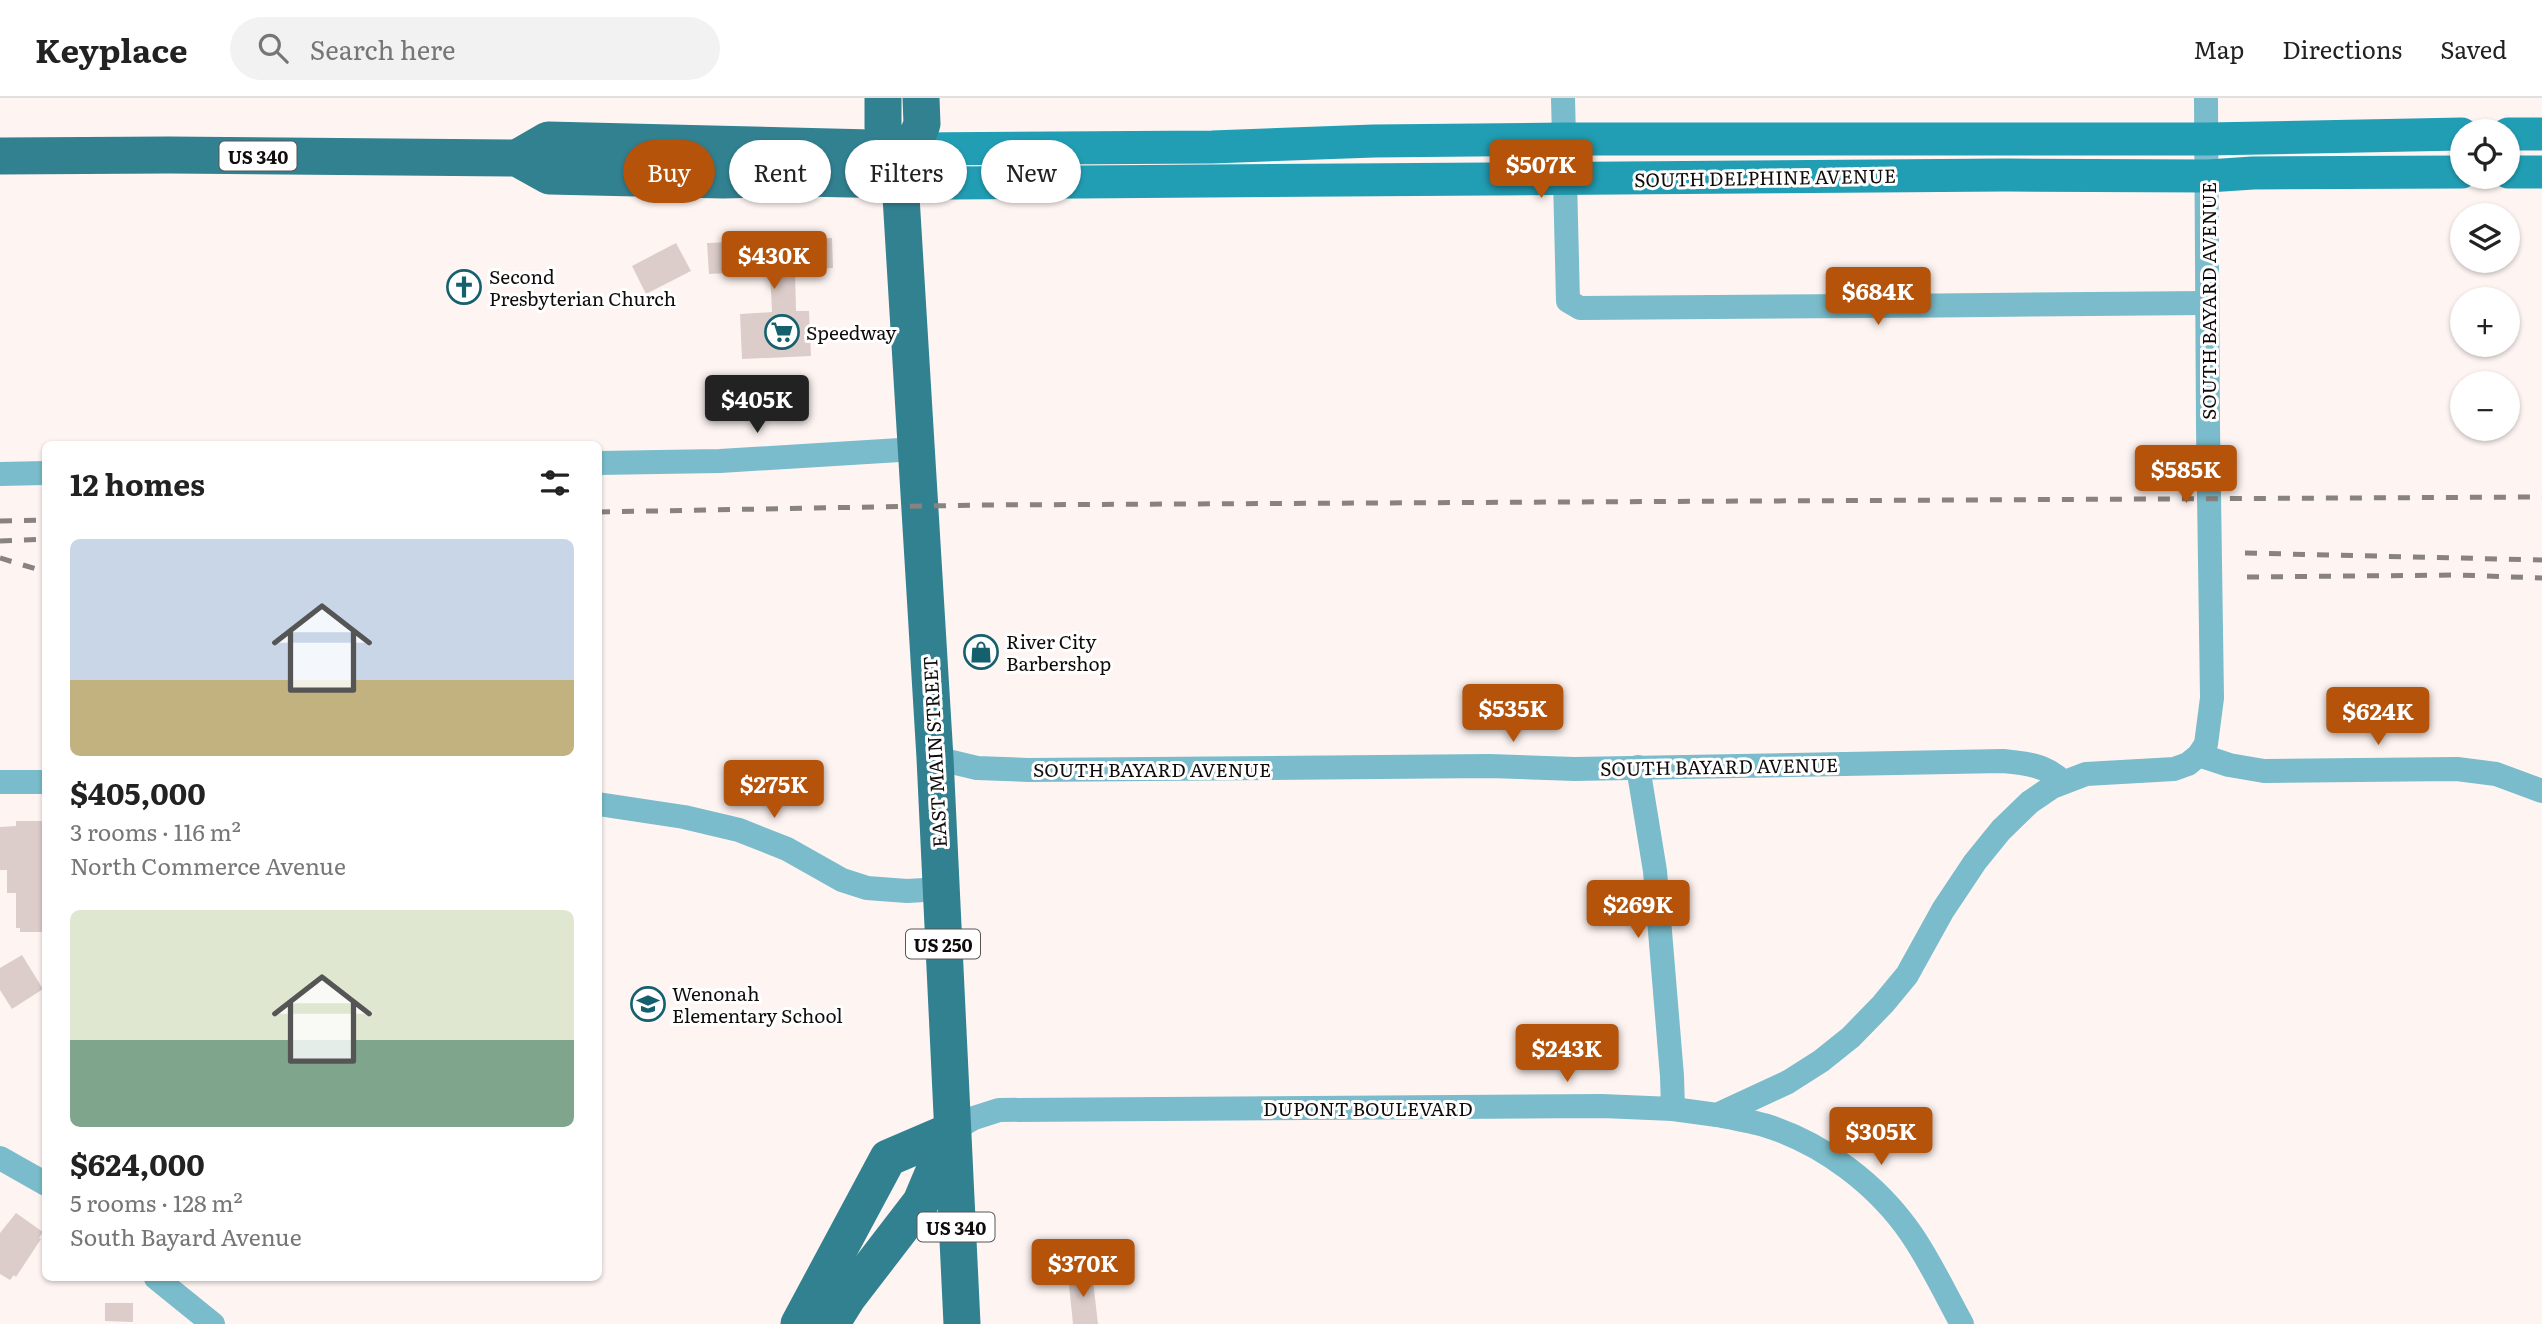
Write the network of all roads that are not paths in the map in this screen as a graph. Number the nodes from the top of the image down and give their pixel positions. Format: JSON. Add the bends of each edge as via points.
{"nodes":[{"id":1,"x":883,"y":98,"type":"edge"},
{"id":2,"x":921,"y":98,"type":"edge"},
{"id":3,"x":1563,"y":98,"type":"edge"},
{"id":4,"x":2206,"y":98,"type":"edge"},
{"id":5,"x":2450,"y":134,"type":"edge"},
{"id":6,"x":2520,"y":134,"type":"edge"},
{"id":7,"x":2542,"y":134,"type":"edge"},
{"id":8,"x":1563,"y":139,"type":"junction"},
{"id":9,"x":2207,"y":139,"type":"junction"},
{"id":10,"x":890,"y":140,"type":"edge"},
{"id":11,"x":912,"y":140,"type":"edge"},
{"id":12,"x":0,"y":156,"type":"edge"},
{"id":13,"x":845,"y":156,"type":"edge"},
{"id":14,"x":967,"y":156,"type":"edge"},
{"id":15,"x":2450,"y":172,"type":"edge"},
{"id":16,"x":2520,"y":172,"type":"edge"},
{"id":17,"x":2542,"y":172,"type":"edge"},
{"id":18,"x":2208,"y":176,"type":"junction"},
{"id":19,"x":1564,"y":180,"type":"junction"},
{"id":20,"x":967,"y":183,"type":"edge"},
{"id":21,"x":903,"y":203,"type":"edge"},
{"id":22,"x":2207,"y":303,"type":"junction"},
{"id":23,"x":916,"y":449,"type":"junction"},
{"id":24,"x":602,"y":463,"type":"edge"},
{"id":25,"x":42,"y":473,"type":"edge"},
{"id":26,"x":0,"y":474,"type":"edge"},
{"id":27,"x":2199,"y":755,"type":"junction"},
{"id":28,"x":935,"y":758,"type":"junction"},
{"id":29,"x":1638,"y":767,"type":"junction"},
{"id":30,"x":0,"y":782,"type":"edge"},
{"id":31,"x":42,"y":782,"type":"edge"},
{"id":32,"x":2063,"y":782,"type":"junction"},
{"id":33,"x":2542,"y":790,"type":"edge"},
{"id":34,"x":602,"y":805,"type":"edge"},
{"id":35,"x":941,"y":889,"type":"junction"},
{"id":36,"x":1673,"y":1110,"type":"junction"},
{"id":37,"x":1717,"y":1115,"type":"junction"},
{"id":38,"x":951,"y":1131,"type":"junction"},
{"id":39,"x":0,"y":1158,"type":"edge"},
{"id":40,"x":42,"y":1182,"type":"edge"},
{"id":41,"x":160,"y":1281,"type":"edge"},
{"id":42,"x":213,"y":1324,"type":"edge"},
{"id":43,"x":799,"y":1324,"type":"edge"},
{"id":44,"x":831,"y":1324,"type":"edge"},
{"id":45,"x":962,"y":1324,"type":"edge"},
{"id":46,"x":1962,"y":1324,"type":"edge"}],
"edges":[{"from":1,"to":10,"type":"main road","name":"EAST MAIN STREET","number":"US 250","via":[[883,127]]},
{"from":2,"to":11,"type":"main road","name":"EAST MAIN STREET","number":"US 250","via":[[922,124]]},
{"from":3,"to":8,"type":"street"},
{"from":4,"to":9,"type":"street","name":"SOUTH BAYARD AVENUE"},
{"from":5,"to":9,"type":"main road","name":"SOUTH DELPHINE AVENUE"},
{"from":6,"to":7,"type":"main road"},
{"from":8,"to":9,"type":"main road","name":"SOUTH DELPHINE AVENUE"},
{"from":8,"to":14,"type":"main road","name":"SOUTH DELPHINE AVENUE","via":[[1374,141]]},
{"from":8,"to":19,"type":"street"},
{"from":9,"to":18,"type":"street","name":"SOUTH BAYARD AVENUE"},
{"from":12,"to":13,"type":"main road","number":"US 340","via":[[517,158],[548,140]]},
{"from":15,"to":18,"type":"main road","name":"SOUTH DELPHINE AVENUE"},
{"from":16,"to":17,"type":"main road"},
{"from":18,"to":19,"type":"main road","name":"SOUTH DELPHINE AVENUE"},
{"from":18,"to":22,"type":"street","name":"SOUTH BAYARD AVENUE"},
{"from":19,"to":20,"type":"main road","name":"SOUTH DELPHINE AVENUE"},
{"from":19,"to":22,"type":"street","via":[[1568,301],[1580,308]]},
{"from":21,"to":23,"type":"main road","name":"EAST MAIN STREET","number":"US 250"},
{"from":22,"to":27,"type":"street","name":"SOUTH BAYARD AVENUE","via":[[2213,698],[2206,744]]},
{"from":23,"to":24,"type":"street"},
{"from":23,"to":28,"type":"main road","name":"EAST MAIN STREET","number":"US 250"},
{"from":25,"to":26,"type":"street"},
{"from":27,"to":32,"type":"street","via":[[2174,769],[2107,771]]},
{"from":27,"to":33,"type":"street","via":[[2264,771],[2479,771]]},
{"from":28,"to":29,"type":"street","name":"SOUTH BAYARD AVENUE","via":[[977,768],[1028,769]]},
{"from":28,"to":35,"type":"main road","name":"EAST MAIN STREET","number":"US 250"},
{"from":29,"to":32,"type":"street","name":"SOUTH BAYARD AVENUE","via":[[2003,761],[2032,764]]},
{"from":29,"to":36,"type":"street","via":[[1655,871]]},
{"from":30,"to":31,"type":"street"},
{"from":32,"to":37,"type":"street","via":[[2029,802],[2001,830],[1950,900],[1906,975],[1851,1037],[1788,1082]]},
{"from":34,"to":35,"type":"street","via":[[739,830],[867,888]]},
{"from":35,"to":38,"type":"main road","name":"EAST MAIN STREET","number":"US 250"},
{"from":36,"to":37,"type":"street","name":"DUPONT BOULEVARD"},
{"from":36,"to":38,"type":"street","name":"DUPONT BOULEVARD","via":[[1591,1106],[999,1110]]},
{"from":37,"to":46,"type":"street","name":"DUPONT BOULEVARD","via":[[1795,1137],[1845,1166],[1892,1209],[1913,1237]]},
{"from":38,"to":43,"type":"main road","via":[[888,1158]]},
{"from":38,"to":44,"type":"main road","number":"US 250","via":[[921,1202]]},
{"from":38,"to":45,"type":"main road","name":"EAST MAIN STREET","number":"US 340"},
{"from":39,"to":40,"type":"street"},
{"from":41,"to":42,"type":"street"}]}
